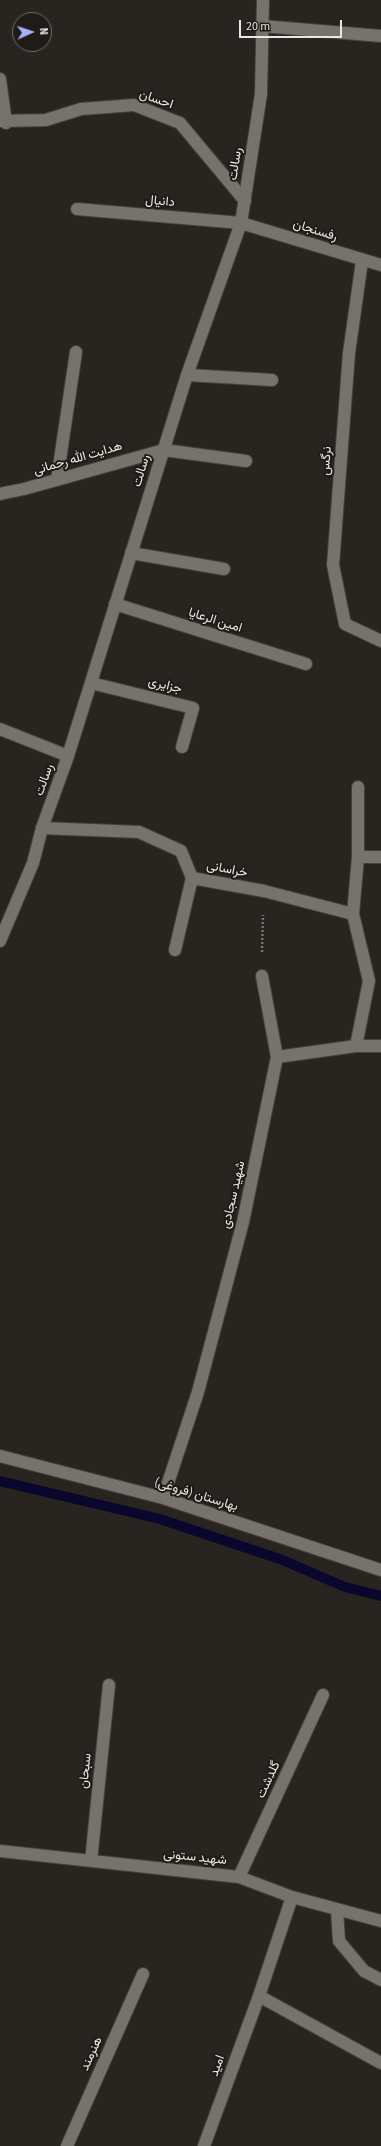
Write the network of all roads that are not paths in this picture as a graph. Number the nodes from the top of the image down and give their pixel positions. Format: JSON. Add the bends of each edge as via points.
{"nodes":[{"id":1,"x":263,"y":0,"type":"edge"},
{"id":2,"x":262,"y":26,"type":"junction"},
{"id":3,"x":381,"y":36,"type":"edge"},
{"id":4,"x":0,"y":80,"type":"edge"},
{"id":5,"x":3,"y":122,"type":"edge"},
{"id":6,"x":244,"y":201,"type":"junction"},
{"id":7,"x":77,"y":209,"type":"dead end"},
{"id":8,"x":240,"y":223,"type":"junction"},
{"id":9,"x":362,"y":261,"type":"junction"},
{"id":10,"x":381,"y":265,"type":"edge"},
{"id":11,"x":76,"y":352,"type":"dead end"},
{"id":12,"x":187,"y":375,"type":"junction"},
{"id":13,"x":272,"y":380,"type":"dead end"},
{"id":14,"x":164,"y":450,"type":"junction"},
{"id":15,"x":246,"y":461,"type":"dead end"},
{"id":16,"x":56,"y":480,"type":"junction"},
{"id":17,"x":0,"y":494,"type":"edge"},
{"id":18,"x":131,"y":553,"type":"junction"},
{"id":19,"x":224,"y":569,"type":"dead end"},
{"id":20,"x":115,"y":604,"type":"junction"},
{"id":21,"x":381,"y":641,"type":"edge"},
{"id":22,"x":306,"y":664,"type":"dead end"},
{"id":23,"x":91,"y":683,"type":"junction"},
{"id":24,"x":0,"y":729,"type":"edge"},
{"id":25,"x":182,"y":747,"type":"dead end"},
{"id":26,"x":68,"y":756,"type":"junction"},
{"id":27,"x":358,"y":787,"type":"dead end"},
{"id":28,"x":42,"y":828,"type":"junction"},
{"id":29,"x":358,"y":857,"type":"junction"},
{"id":30,"x":381,"y":857,"type":"edge"},
{"id":31,"x":192,"y":878,"type":"junction"},
{"id":32,"x":354,"y":914,"type":"junction"},
{"id":33,"x":0,"y":941,"type":"edge"},
{"id":34,"x":174,"y":950,"type":"dead end"},
{"id":35,"x":262,"y":976,"type":"road end"},
{"id":36,"x":375,"y":980,"type":"edge"},
{"id":37,"x":356,"y":1046,"type":"junction"},
{"id":38,"x":381,"y":1046,"type":"edge"},
{"id":39,"x":277,"y":1057,"type":"junction"},
{"id":40,"x":0,"y":1456,"type":"edge"},
{"id":41,"x":163,"y":1498,"type":"junction"},
{"id":42,"x":381,"y":1570,"type":"edge"},
{"id":43,"x":109,"y":1685,"type":"dead end"},
{"id":44,"x":324,"y":1695,"type":"dead end"},
{"id":45,"x":0,"y":1851,"type":"edge"},
{"id":46,"x":90,"y":1860,"type":"junction"},
{"id":47,"x":239,"y":1877,"type":"junction"},
{"id":48,"x":292,"y":1897,"type":"junction"},
{"id":49,"x":337,"y":1910,"type":"junction"},
{"id":50,"x":381,"y":1921,"type":"edge"},
{"id":51,"x":143,"y":1974,"type":"dead end"},
{"id":52,"x":381,"y":1980,"type":"edge"},
{"id":53,"x":259,"y":1996,"type":"junction"},
{"id":54,"x":381,"y":2063,"type":"edge"},
{"id":55,"x":67,"y":2146,"type":"edge"},
{"id":56,"x":204,"y":2146,"type":"edge"}],
"edges":[{"from":1,"to":2,"type":"street","name":"رسالت"},
{"from":2,"to":3,"type":"street"},
{"from":2,"to":6,"type":"street","name":"رسالت","via":[[261,94]]},
{"from":4,"to":5,"type":"street"},
{"from":5,"to":6,"type":"street","name":"احسان","via":[[46,120],[81,109],[134,105],[180,123]]},
{"from":6,"to":8,"type":"street","name":"رسالت"},
{"from":7,"to":8,"type":"street","name":"دانیال"},
{"from":8,"to":9,"type":"street","name":"رفسنجان"},
{"from":8,"to":12,"type":"street","name":"رسالت"},
{"from":9,"to":10,"type":"street","name":"رفسنجان"},
{"from":9,"to":21,"type":"street","name":"نرگس","via":[[349,353],[333,565],[345,624]]},
{"from":11,"to":16,"type":"street"},
{"from":12,"to":13,"type":"street"},
{"from":12,"to":14,"type":"street","name":"رسالت"},
{"from":14,"to":15,"type":"street"},
{"from":14,"to":16,"type":"street","name":"هدایت الله رحمانی"},
{"from":14,"to":18,"type":"street","name":"رسالت"},
{"from":16,"to":17,"type":"street","name":"هدایت الله رحمانی"},
{"from":18,"to":19,"type":"street"},
{"from":18,"to":20,"type":"street","name":"رسالت"},
{"from":20,"to":22,"type":"street","name":"امین الرعایا"},
{"from":20,"to":23,"type":"street","name":"رسالت"},
{"from":23,"to":25,"type":"street","name":"جزایری","via":[[193,708]]},
{"from":23,"to":26,"type":"street","name":"رسالت"},
{"from":24,"to":26,"type":"street"},
{"from":26,"to":28,"type":"street","name":"رسالت"},
{"from":27,"to":29,"type":"street"},
{"from":28,"to":31,"type":"street","name":"خراسانی","via":[[139,832],[181,851]]},
{"from":28,"to":33,"type":"street","name":"رسالت","via":[[33,863]]},
{"from":29,"to":30,"type":"street"},
{"from":29,"to":32,"type":"street"},
{"from":31,"to":32,"type":"street","name":"خراسانی","via":[[264,891]]},
{"from":31,"to":34,"type":"street"},
{"from":32,"to":36,"type":"street"},
{"from":35,"to":39,"type":"street","name":"شهید سجادی"},
{"from":36,"to":37,"type":"street"},
{"from":37,"to":38,"type":"street"},
{"from":37,"to":39,"type":"street"},
{"from":39,"to":41,"type":"street","name":"شهید سجادی","via":[[243,1222],[198,1392]]},
{"from":40,"to":41,"type":"street","name":"بهارستان (فروغی)"},
{"from":41,"to":42,"type":"street","name":"بهارستان (فروغی)"},
{"from":43,"to":46,"type":"street","name":"سبحان"},
{"from":44,"to":47,"type":"street","name":"گلدشت"},
{"from":45,"to":46,"type":"street","name":"شهید ستونی"},
{"from":46,"to":47,"type":"street","name":"شهید ستونی"},
{"from":47,"to":48,"type":"street","name":"شهید ستونی"},
{"from":48,"to":49,"type":"street","name":"شهید ستونی"},
{"from":48,"to":53,"type":"street","name":"امید"},
{"from":49,"to":50,"type":"street","name":"شهید ستونی"},
{"from":49,"to":52,"type":"street","via":[[339,1941],[364,1971]]},
{"from":51,"to":55,"type":"street","name":"هنرمند"},
{"from":53,"to":54,"type":"street"},
{"from":53,"to":56,"type":"street","name":"امید"}]}
